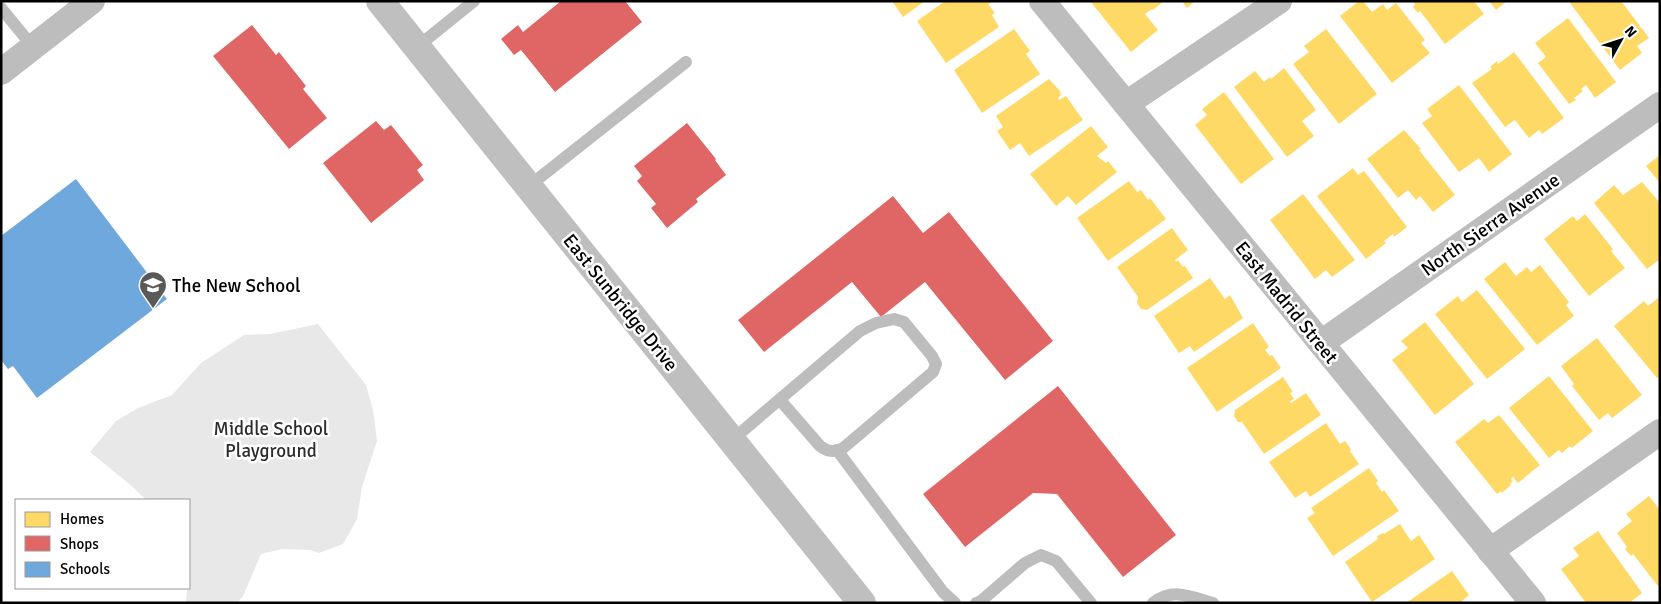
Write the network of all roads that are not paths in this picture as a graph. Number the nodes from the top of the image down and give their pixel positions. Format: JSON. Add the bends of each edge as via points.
{"nodes":[{"id":1,"x":92,"y":1,"type":"edge"},
{"id":2,"x":380,"y":1,"type":"edge"},
{"id":3,"x":474,"y":1,"type":"edge"},
{"id":4,"x":1042,"y":1,"type":"edge"},
{"id":5,"x":1279,"y":1,"type":"edge"},
{"id":6,"x":1,"y":8,"type":"edge"},
{"id":7,"x":33,"y":47,"type":"junction"},
{"id":8,"x":417,"y":47,"type":"junction"},
{"id":9,"x":686,"y":62,"type":"dead end"},
{"id":10,"x":1,"y":72,"type":"edge"},
{"id":11,"x":1126,"y":104,"type":"junction"},
{"id":12,"x":1660,"y":106,"type":"edge"},
{"id":13,"x":529,"y":186,"type":"junction"},
{"id":14,"x":1321,"y":343,"type":"junction"},
{"id":15,"x":780,"y":400,"type":"junction"},
{"id":16,"x":1660,"y":432,"type":"edge"},
{"id":17,"x":732,"y":440,"type":"junction"},
{"id":18,"x":837,"y":450,"type":"junction"},
{"id":19,"x":1490,"y":550,"type":"junction"},
{"id":20,"x":862,"y":603,"type":"edge"},
{"id":21,"x":955,"y":603,"type":"edge"},
{"id":22,"x":976,"y":603,"type":"edge"},
{"id":23,"x":1091,"y":603,"type":"edge"},
{"id":24,"x":1154,"y":603,"type":"edge"},
{"id":25,"x":1213,"y":603,"type":"edge"},
{"id":26,"x":1533,"y":603,"type":"edge"}],
"edges":[{"from":1,"to":7,"type":"street"},
{"from":2,"to":8,"type":"street","name":"East Sunbridge Drive"},
{"from":3,"to":8,"type":"lane"},
{"from":4,"to":11,"type":"street","name":"East Madrid Street"},
{"from":5,"to":11,"type":"street"},
{"from":6,"to":7,"type":"lane"},
{"from":7,"to":10,"type":"street"},
{"from":8,"to":13,"type":"street","name":"East Sunbridge Drive"},
{"from":9,"to":13,"type":"lane"},
{"from":11,"to":14,"type":"street","name":"East Madrid Street"},
{"from":12,"to":14,"type":"street","name":"North Sierra Avenue"},
{"from":13,"to":17,"type":"street","name":"East Sunbridge Drive"},
{"from":14,"to":19,"type":"street","name":"East Madrid Street"},
{"from":15,"to":17,"type":"lane"},
{"from":15,"to":18,"type":"lane","via":[[820,446],[825,450]]},
{"from":15,"to":18,"type":"lane","via":[[860,331],[894,319],[904,322],[932,356],[936,364],[933,372]]},
{"from":16,"to":19,"type":"street"},
{"from":17,"to":20,"type":"street","name":"East Sunbridge Drive"},
{"from":18,"to":21,"type":"lane","via":[[943,592]]},
{"from":19,"to":26,"type":"street","name":"East Madrid Street"},
{"from":22,"to":23,"type":"lane","via":[[1041,555],[1056,561]]},
{"from":24,"to":25,"type":"lane","via":[[1173,593]]}]}
